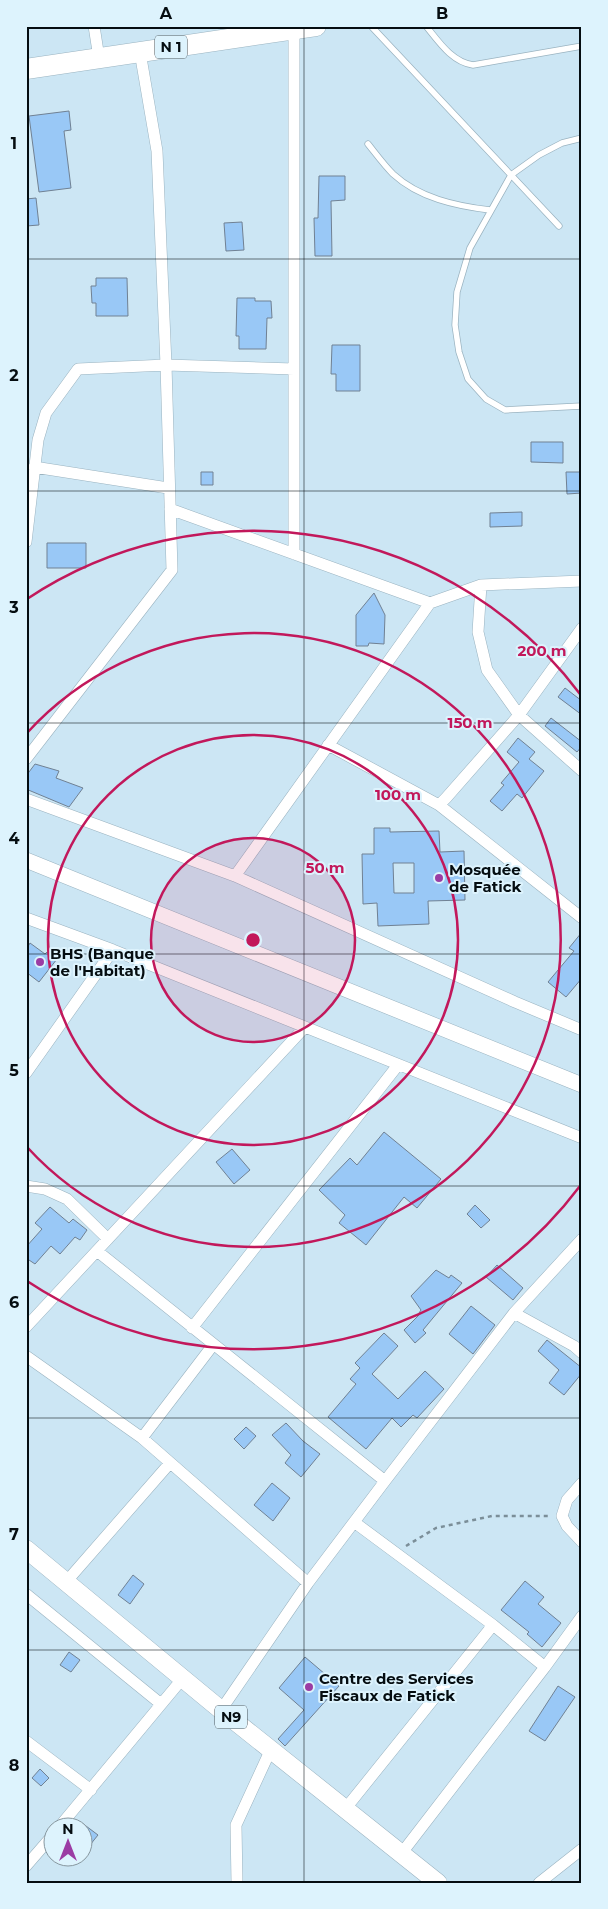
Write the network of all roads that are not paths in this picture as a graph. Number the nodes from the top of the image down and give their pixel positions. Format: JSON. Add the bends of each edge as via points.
{"nodes":[{"id":1,"x":94,"y":26,"type":"edge"},
{"id":2,"x":316,"y":26,"type":"edge"},
{"id":3,"x":371,"y":26,"type":"edge"},
{"id":4,"x":426,"y":26,"type":"edge"},
{"id":5,"x":294,"y":30,"type":"junction"},
{"id":6,"x":582,"y":46,"type":"edge"},
{"id":7,"x":140,"y":52,"type":"junction"},
{"id":8,"x":99,"y":58,"type":"junction"},
{"id":9,"x":26,"y":69,"type":"edge"},
{"id":10,"x":582,"y":138,"type":"edge"},
{"id":11,"x":368,"y":144,"type":"dead end"},
{"id":12,"x":511,"y":175,"type":"junction"},
{"id":13,"x":490,"y":210,"type":"junction"},
{"id":14,"x":559,"y":226,"type":"dead end"},
{"id":15,"x":166,"y":365,"type":"junction"},
{"id":16,"x":294,"y":369,"type":"junction"},
{"id":17,"x":582,"y":406,"type":"edge"},
{"id":18,"x":34,"y":467,"type":"junction"},
{"id":19,"x":168,"y":488,"type":"junction"},
{"id":20,"x":170,"y":509,"type":"junction"},
{"id":21,"x":26,"y":542,"type":"edge"},
{"id":22,"x":294,"y":554,"type":"junction"},
{"id":23,"x":582,"y":581,"type":"edge"},
{"id":24,"x":481,"y":585,"type":"junction"},
{"id":25,"x":430,"y":602,"type":"junction"},
{"id":26,"x":582,"y":628,"type":"edge"},
{"id":27,"x":519,"y":715,"type":"junction"},
{"id":28,"x":328,"y":746,"type":"junction"},
{"id":29,"x":26,"y":758,"type":"edge"},
{"id":30,"x":582,"y":771,"type":"edge"},
{"id":31,"x":26,"y":799,"type":"edge"},
{"id":32,"x":439,"y":805,"type":"junction"},
{"id":33,"x":26,"y":860,"type":"edge"},
{"id":34,"x":234,"y":876,"type":"junction"},
{"id":35,"x":26,"y":918,"type":"edge"},
{"id":36,"x":582,"y":918,"type":"edge"},
{"id":37,"x":113,"y":950,"type":"junction"},
{"id":38,"x":305,"y":1027,"type":"junction"},
{"id":39,"x":582,"y":1030,"type":"edge"},
{"id":40,"x":398,"y":1065,"type":"junction"},
{"id":41,"x":26,"y":1073,"type":"edge"},
{"id":42,"x":582,"y":1085,"type":"edge"},
{"id":43,"x":582,"y":1138,"type":"edge"},
{"id":44,"x":26,"y":1186,"type":"edge"},
{"id":45,"x":108,"y":1239,"type":"junction"},
{"id":46,"x":582,"y":1239,"type":"edge"},
{"id":47,"x":97,"y":1251,"type":"junction"},
{"id":48,"x":514,"y":1313,"type":"junction"},
{"id":49,"x":26,"y":1327,"type":"edge"},
{"id":50,"x":192,"y":1328,"type":"junction"},
{"id":51,"x":213,"y":1345,"type":"junction"},
{"id":52,"x":582,"y":1353,"type":"edge"},
{"id":53,"x":26,"y":1356,"type":"edge"},
{"id":54,"x":142,"y":1438,"type":"junction"},
{"id":55,"x":170,"y":1463,"type":"junction"},
{"id":56,"x":385,"y":1481,"type":"junction"},
{"id":57,"x":582,"y":1483,"type":"edge"},
{"id":58,"x":354,"y":1522,"type":"junction"},
{"id":59,"x":582,"y":1542,"type":"edge"},
{"id":60,"x":26,"y":1549,"type":"edge"},
{"id":61,"x":66,"y":1582,"type":"junction"},
{"id":62,"x":308,"y":1583,"type":"junction"},
{"id":63,"x":26,"y":1594,"type":"edge"},
{"id":64,"x":582,"y":1616,"type":"edge"},
{"id":65,"x":493,"y":1625,"type":"junction"},
{"id":66,"x":545,"y":1667,"type":"junction"},
{"id":67,"x":183,"y":1678,"type":"junction"},
{"id":68,"x":160,"y":1704,"type":"junction"},
{"id":69,"x":221,"y":1710,"type":"junction"},
{"id":70,"x":26,"y":1741,"type":"edge"},
{"id":71,"x":271,"y":1749,"type":"junction"},
{"id":72,"x":91,"y":1790,"type":"junction"},
{"id":73,"x":346,"y":1808,"type":"junction"},
{"id":74,"x":69,"y":1816,"type":"edge"},
{"id":75,"x":42,"y":1848,"type":"edge"},
{"id":76,"x":582,"y":1849,"type":"edge"},
{"id":77,"x":401,"y":1854,"type":"junction"},
{"id":78,"x":26,"y":1866,"type":"edge"},
{"id":79,"x":237,"y":1883,"type":"edge"},
{"id":80,"x":438,"y":1883,"type":"edge"},
{"id":81,"x":539,"y":1883,"type":"edge"}],
"edges":[{"from":1,"to":8,"type":"street"},
{"from":2,"to":5,"type":"highway","number":"N 1"},
{"from":3,"to":12,"type":"lane"},
{"from":4,"to":6,"type":"lane","via":[[463,64]]},
{"from":5,"to":7,"type":"highway","number":"N 1"},
{"from":5,"to":16,"type":"street"},
{"from":7,"to":8,"type":"highway","number":"N 1"},
{"from":7,"to":15,"type":"street","via":[[157,151]]},
{"from":8,"to":9,"type":"highway","number":"N 1"},
{"from":10,"to":12,"type":"lane","via":[[562,143]]},
{"from":11,"to":13,"type":"lane","via":[[392,174],[415,190],[459,206]]},
{"from":12,"to":13,"type":"lane"},
{"from":12,"to":14,"type":"lane"},
{"from":13,"to":17,"type":"lane","via":[[470,248],[457,292],[455,325],[468,379],[486,399],[505,410]]},
{"from":15,"to":16,"type":"street"},
{"from":15,"to":18,"type":"street","via":[[78,369],[46,413]]},
{"from":15,"to":19,"type":"street"},
{"from":16,"to":22,"type":"street"},
{"from":18,"to":19,"type":"street"},
{"from":18,"to":21,"type":"street"},
{"from":19,"to":20,"type":"street"},
{"from":20,"to":22,"type":"street"},
{"from":20,"to":29,"type":"street","via":[[172,570]]},
{"from":22,"to":25,"type":"street"},
{"from":23,"to":24,"type":"street"},
{"from":24,"to":25,"type":"street"},
{"from":24,"to":27,"type":"street","via":[[478,632],[487,670]]},
{"from":25,"to":28,"type":"street"},
{"from":26,"to":27,"type":"street"},
{"from":27,"to":30,"type":"street"},
{"from":27,"to":32,"type":"street"},
{"from":28,"to":32,"type":"street"},
{"from":28,"to":34,"type":"street"},
{"from":31,"to":34,"type":"street"},
{"from":32,"to":36,"type":"street"},
{"from":33,"to":42,"type":"street"},
{"from":34,"to":39,"type":"street"},
{"from":35,"to":37,"type":"street"},
{"from":37,"to":38,"type":"street"},
{"from":37,"to":41,"type":"street"},
{"from":38,"to":40,"type":"street"},
{"from":38,"to":45,"type":"street"},
{"from":40,"to":43,"type":"street"},
{"from":40,"to":50,"type":"street"},
{"from":44,"to":45,"type":"street","via":[[45,1188],[67,1199]]},
{"from":45,"to":47,"type":"street"},
{"from":46,"to":48,"type":"street"},
{"from":47,"to":49,"type":"street"},
{"from":47,"to":50,"type":"street"},
{"from":48,"to":52,"type":"street"},
{"from":48,"to":56,"type":"street"},
{"from":50,"to":51,"type":"street"},
{"from":51,"to":54,"type":"street"},
{"from":51,"to":56,"type":"street"},
{"from":53,"to":54,"type":"street"},
{"from":54,"to":55,"type":"street"},
{"from":55,"to":61,"type":"street"},
{"from":55,"to":62,"type":"street"},
{"from":56,"to":58,"type":"street"},
{"from":57,"to":59,"type":"street","via":[[567,1500],[562,1516]]},
{"from":58,"to":62,"type":"street"},
{"from":58,"to":65,"type":"street"},
{"from":60,"to":61,"type":"main road","number":"N9"},
{"from":61,"to":67,"type":"main road","number":"N9"},
{"from":62,"to":69,"type":"street"},
{"from":63,"to":68,"type":"street"},
{"from":64,"to":66,"type":"street"},
{"from":65,"to":66,"type":"street"},
{"from":65,"to":73,"type":"street"},
{"from":66,"to":77,"type":"street"},
{"from":67,"to":68,"type":"street"},
{"from":67,"to":69,"type":"main road","number":"N9"},
{"from":68,"to":72,"type":"street"},
{"from":69,"to":71,"type":"main road","number":"N9"},
{"from":70,"to":72,"type":"street"},
{"from":71,"to":73,"type":"main road","number":"N9"},
{"from":71,"to":79,"type":"street","via":[[236,1826]]},
{"from":72,"to":74,"type":"street"},
{"from":73,"to":77,"type":"main road","number":"N9"},
{"from":75,"to":78,"type":"street"},
{"from":76,"to":81,"type":"street"},
{"from":77,"to":80,"type":"main road","number":"N9"}]}
